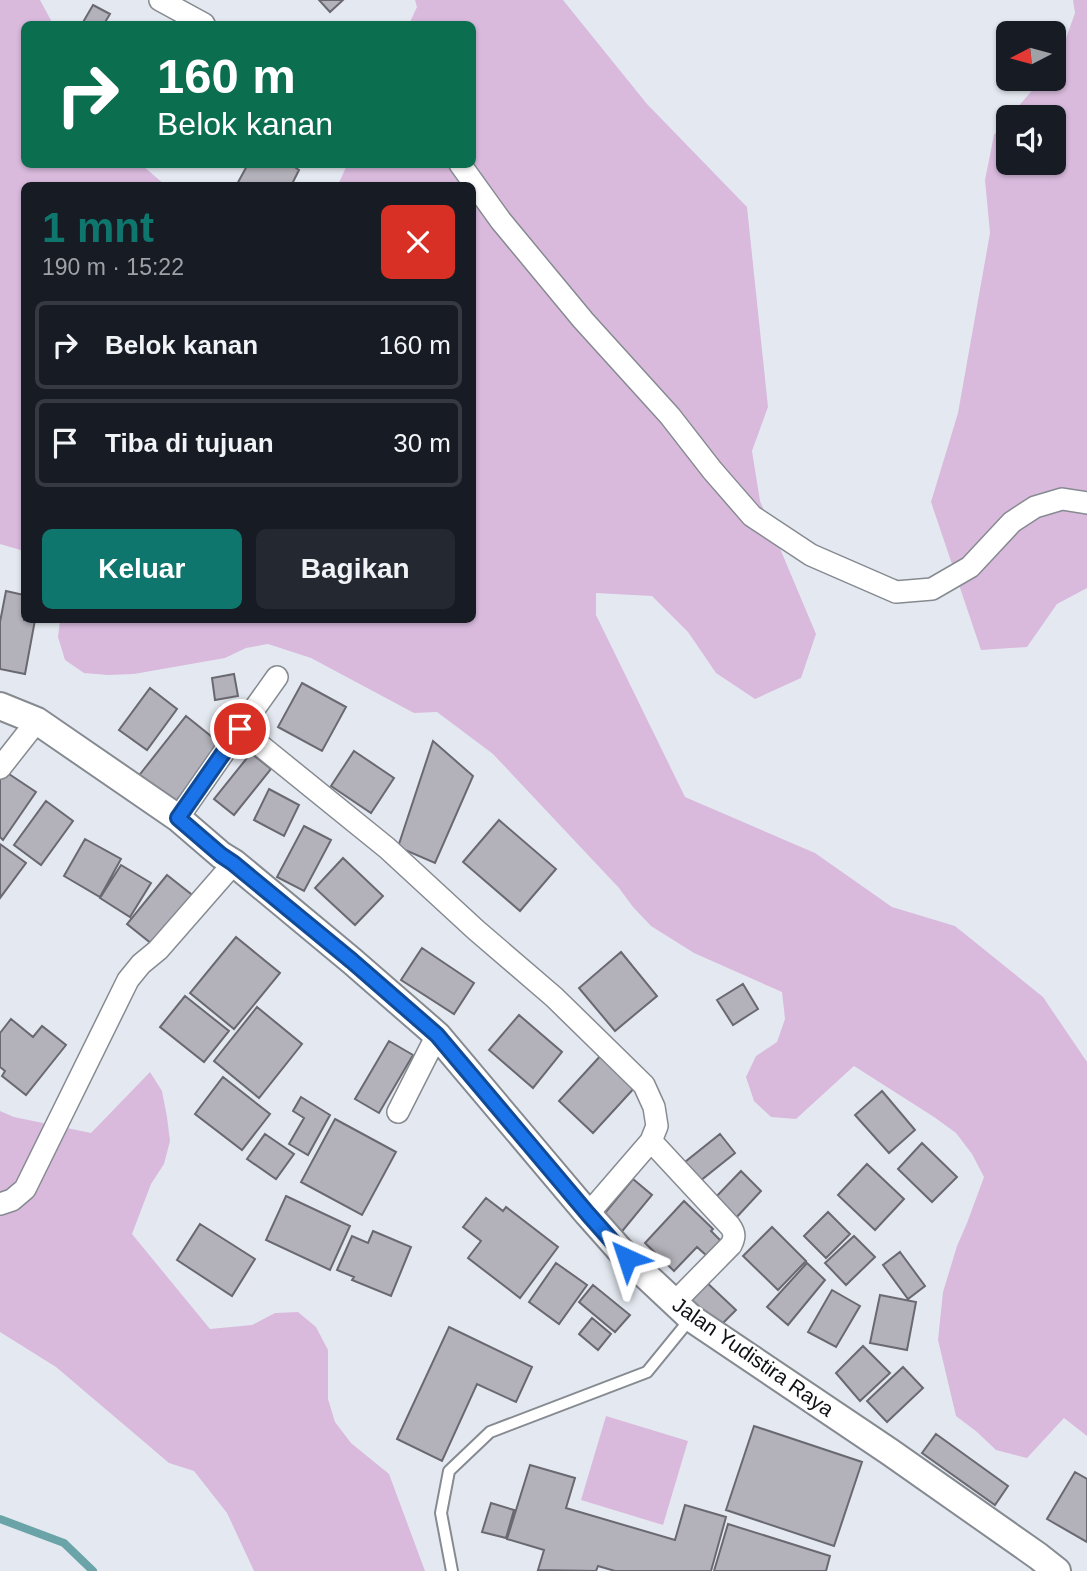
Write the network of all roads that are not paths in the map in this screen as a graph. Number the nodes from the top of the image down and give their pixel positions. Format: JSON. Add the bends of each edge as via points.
{"nodes":[{"id":1,"x":160,"y":0,"type":"edge"},
{"id":2,"x":198,"y":21,"type":"edge"},
{"id":3,"x":476,"y":186,"type":"edge"},
{"id":4,"x":1087,"y":503,"type":"edge"},
{"id":5,"x":277,"y":677,"type":"dead end"},
{"id":6,"x":0,"y":706,"type":"edge"},
{"id":7,"x":37,"y":721,"type":"junction"},
{"id":8,"x":240,"y":729,"type":"junction"},
{"id":9,"x":0,"y":768,"type":"edge"},
{"id":10,"x":178,"y":818,"type":"junction"},
{"id":11,"x":233,"y":863,"type":"junction"},
{"id":12,"x":437,"y":1035,"type":"junction"},
{"id":13,"x":398,"y":1112,"type":"dead end"},
{"id":14,"x":651,"y":1141,"type":"junction"},
{"id":15,"x":0,"y":1204,"type":"edge"},
{"id":16,"x":588,"y":1214,"type":"junction"},
{"id":17,"x":682,"y":1311,"type":"junction"},
{"id":18,"x":452,"y":1571,"type":"edge"},
{"id":19,"x":1057,"y":1571,"type":"edge"}],
"edges":[{"from":1,"to":2,"type":"street"},
{"from":3,"to":4,"type":"street","via":[[752,516],[811,555],[896,592],[932,589],[970,567],[1012,522],[1035,508],[1062,499]]},
{"from":5,"to":8,"type":"street"},
{"from":6,"to":7,"type":"street","name":"Jalan Yudistira Raya"},
{"from":7,"to":9,"type":"street"},
{"from":7,"to":10,"type":"street","name":"Jalan Yudistira Raya"},
{"from":8,"to":10,"type":"street"},
{"from":8,"to":14,"type":"street","via":[[387,848],[555,997],[645,1086],[657,1126]]},
{"from":10,"to":11,"type":"street","name":"Jalan Yudistira Raya"},
{"from":11,"to":12,"type":"street","name":"Jalan Yudistira Raya"},
{"from":11,"to":15,"type":"street","via":[[128,979],[25,1189]]},
{"from":12,"to":13,"type":"street"},
{"from":12,"to":16,"type":"street","name":"Jalan Yudistira Raya"},
{"from":14,"to":16,"type":"street"},
{"from":14,"to":17,"type":"street","via":[[734,1232],[732,1245]]},
{"from":16,"to":17,"type":"street","name":"Jalan Yudistira Raya"},
{"from":17,"to":18,"type":"lane","via":[[647,1372],[490,1432],[449,1471],[442,1513]]},
{"from":17,"to":19,"type":"street","name":"Jalan Yudistira Raya"}]}
